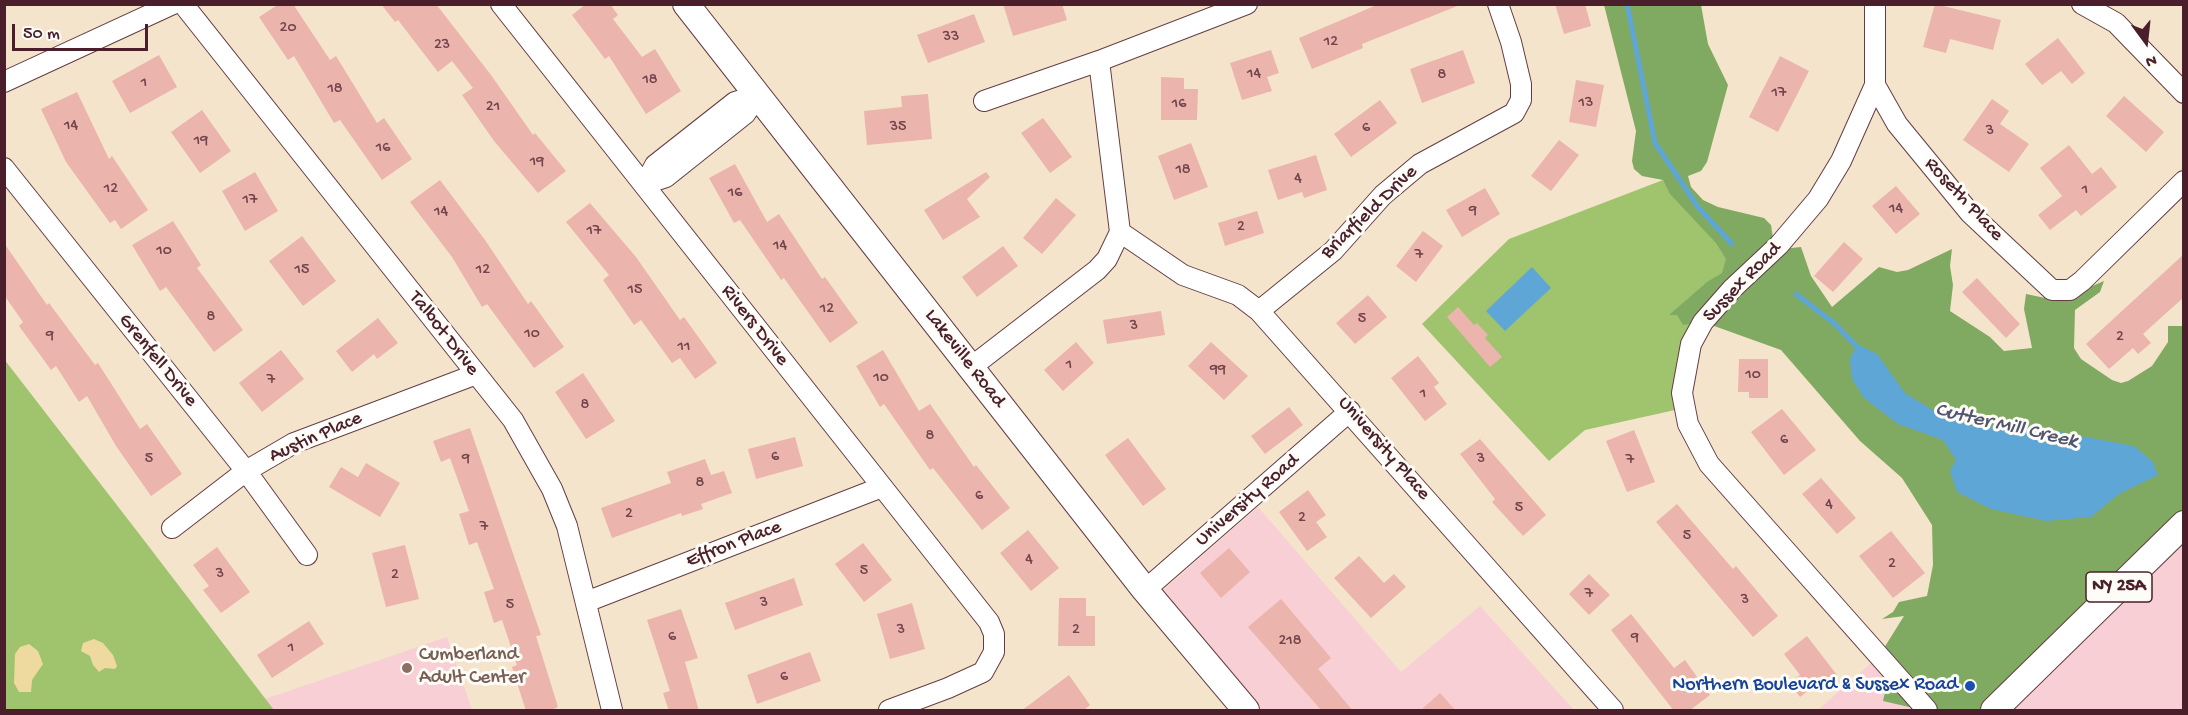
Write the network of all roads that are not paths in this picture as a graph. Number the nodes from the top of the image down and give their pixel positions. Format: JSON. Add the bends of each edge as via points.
{"nodes":[{"id":1,"x":173,"y":4,"type":"edge"},
{"id":2,"x":183,"y":4,"type":"edge"},
{"id":3,"x":501,"y":4,"type":"edge"},
{"id":4,"x":686,"y":4,"type":"edge"},
{"id":5,"x":1247,"y":4,"type":"edge"},
{"id":6,"x":1498,"y":4,"type":"edge"},
{"id":7,"x":1875,"y":4,"type":"edge"},
{"id":8,"x":2082,"y":4,"type":"edge"},
{"id":9,"x":2116,"y":14,"type":"edge"},
{"id":10,"x":1100,"y":61,"type":"junction"},
{"id":11,"x":4,"y":82,"type":"edge"},
{"id":12,"x":1875,"y":84,"type":"junction"},
{"id":13,"x":2184,"y":93,"type":"edge"},
{"id":14,"x":758,"y":95,"type":"junction"},
{"id":15,"x":984,"y":101,"type":"dead end"},
{"id":16,"x":4,"y":168,"type":"edge"},
{"id":17,"x":2184,"y":181,"type":"edge"},
{"id":18,"x":645,"y":184,"type":"junction"},
{"id":19,"x":1120,"y":232,"type":"junction"},
{"id":20,"x":1259,"y":310,"type":"junction"},
{"id":21,"x":970,"y":368,"type":"junction"},
{"id":22,"x":474,"y":375,"type":"junction"},
{"id":23,"x":1350,"y":411,"type":"junction"},
{"id":24,"x":246,"y":471,"type":"junction"},
{"id":25,"x":882,"y":487,"type":"junction"},
{"id":26,"x":2184,"y":524,"type":"edge"},
{"id":27,"x":172,"y":528,"type":"dead end"},
{"id":28,"x":307,"y":555,"type":"dead end"},
{"id":29,"x":1145,"y":590,"type":"junction"},
{"id":30,"x":586,"y":602,"type":"junction"},
{"id":31,"x":612,"y":711,"type":"edge"},
{"id":32,"x":889,"y":711,"type":"edge"},
{"id":33,"x":1246,"y":711,"type":"edge"},
{"id":34,"x":1613,"y":711,"type":"edge"},
{"id":35,"x":1927,"y":711,"type":"edge"},
{"id":36,"x":1994,"y":711,"type":"edge"}],
"edges":[{"from":1,"to":11,"type":"street"},
{"from":2,"to":22,"type":"street","name":"Talbot Drive"},
{"from":3,"to":18,"type":"street","name":"Rivers Drive"},
{"from":4,"to":14,"type":"main road","name":"Lakeville Road"},
{"from":5,"to":10,"type":"street"},
{"from":6,"to":20,"type":"street","name":"Briarfield Drive","via":[[1521,84],[1521,100],[1514,113],[1420,164],[1383,195],[1333,251]]},
{"from":7,"to":12,"type":"street","name":"Sussex Road"},
{"from":8,"to":9,"type":"street"},
{"from":9,"to":13,"type":"street"},
{"from":10,"to":15,"type":"street"},
{"from":10,"to":19,"type":"street"},
{"from":12,"to":17,"type":"street","name":"Roseth Place","via":[[1897,124],[1970,213],[2052,290],[2070,290]]},
{"from":12,"to":35,"type":"street","name":"Sussex Road","via":[[1841,161],[1818,199],[1703,322],[1691,344],[1682,393],[1688,424],[1709,464]]},
{"from":14,"to":18,"type":"street","via":[[745,114],[675,170]]},
{"from":14,"to":21,"type":"main road","name":"Lakeville Road"},
{"from":16,"to":24,"type":"street","name":"Grenfell Drive"},
{"from":18,"to":25,"type":"street","name":"Rivers Drive"},
{"from":19,"to":20,"type":"street","name":"University Place","via":[[1183,275],[1238,295]]},
{"from":19,"to":21,"type":"street","via":[[1097,270]]},
{"from":20,"to":23,"type":"street","name":"University Place"},
{"from":21,"to":29,"type":"main road","name":"Lakeville Road"},
{"from":22,"to":24,"type":"street","name":"Austin Place","via":[[294,443]]},
{"from":22,"to":30,"type":"street","name":"Talbot Drive","via":[[513,420],[552,489],[567,526]]},
{"from":23,"to":29,"type":"street","name":"University Road"},
{"from":23,"to":34,"type":"street","name":"University Place"},
{"from":24,"to":27,"type":"street","name":"Austin Place"},
{"from":24,"to":28,"type":"street","name":"Grenfell Drive"},
{"from":25,"to":30,"type":"street","name":"Effron Place"},
{"from":25,"to":32,"type":"street","name":"Rivers Drive","via":[[981,610],[994,634],[990,663],[978,675]]},
{"from":26,"to":36,"type":"main road","number":"NY 25A"},
{"from":29,"to":33,"type":"main road","name":"Lakeville Road"},
{"from":30,"to":31,"type":"street","name":"Talbot Drive"}]}
